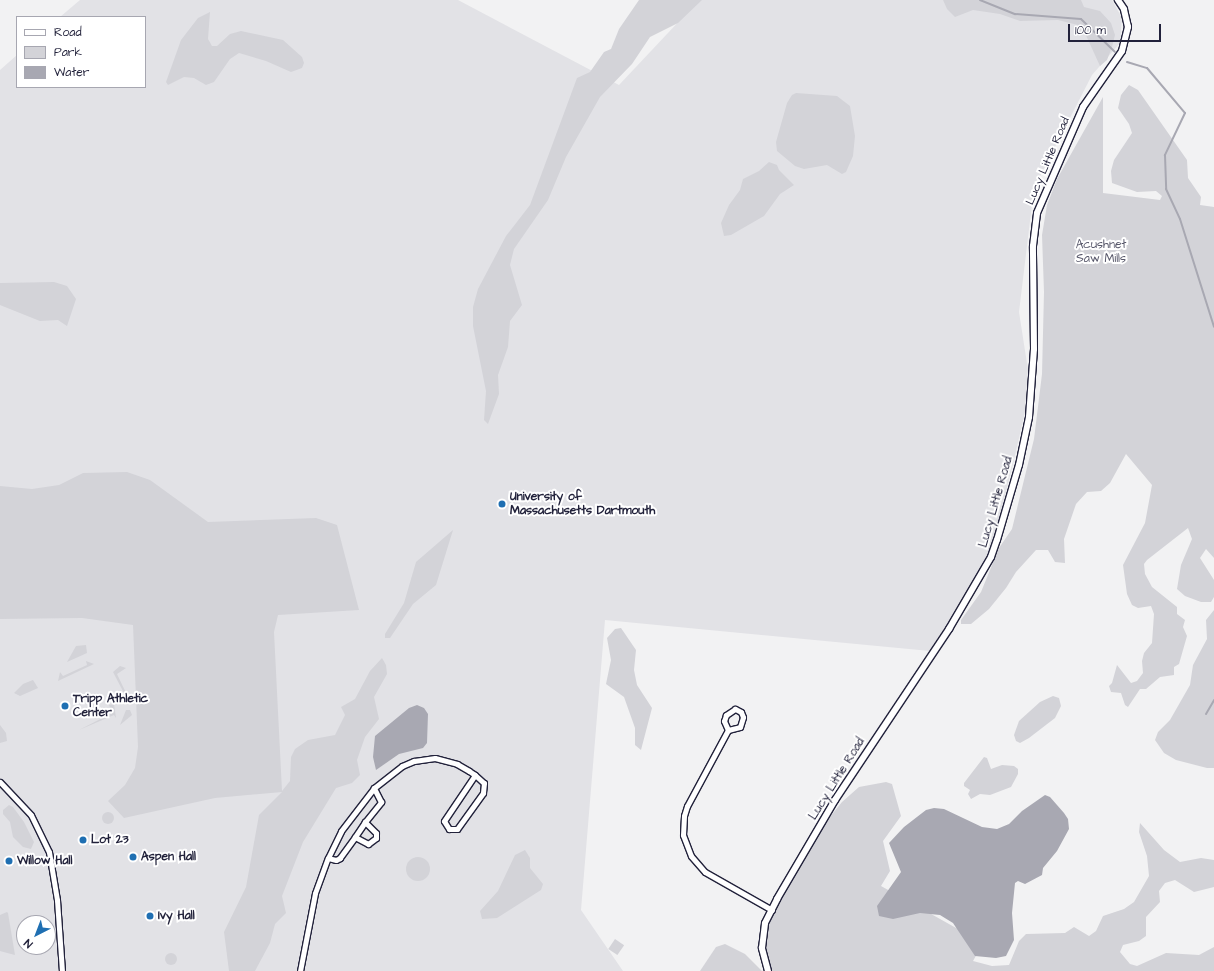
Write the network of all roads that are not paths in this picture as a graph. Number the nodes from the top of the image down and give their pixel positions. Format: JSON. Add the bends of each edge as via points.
{"nodes":[{"id":1,"x":1118,"y":0,"type":"edge"},
{"id":2,"x":728,"y":730,"type":"junction"},
{"id":3,"x":475,"y":776,"type":"junction"},
{"id":4,"x":0,"y":782,"type":"edge"},
{"id":5,"x":374,"y":788,"type":"junction"},
{"id":6,"x":365,"y":822,"type":"junction"},
{"id":7,"x":355,"y":837,"type":"junction"},
{"id":8,"x":328,"y":858,"type":"junction"},
{"id":9,"x":772,"y":910,"type":"junction"},
{"id":10,"x":62,"y":971,"type":"edge"},
{"id":11,"x":300,"y":971,"type":"edge"},
{"id":12,"x":768,"y":971,"type":"edge"}],
"edges":[{"from":1,"to":9,"type":"street","name":"Lucy Little Road","via":[[1124,9],[1128,27],[1122,52],[1082,107],[1037,213],[1033,246],[1034,349],[1029,417],[1006,516],[991,558],[949,629],[835,800]]},
{"from":2,"to":2,"type":"street","via":[[724,721],[726,714],[735,709],[741,712],[743,717],[740,727]]},
{"from":2,"to":9,"type":"street","via":[[687,806],[683,835],[691,856],[705,872]]},
{"from":3,"to":3,"type":"street","via":[[445,816],[445,825],[453,831],[461,825],[483,793],[484,783]]},
{"from":3,"to":5,"type":"street","via":[[446,760],[424,759],[402,766]]},
{"from":4,"to":10,"type":"street","via":[[27,808],[47,846],[57,895]]},
{"from":5,"to":6,"type":"street","via":[[381,802]]},
{"from":5,"to":8,"type":"street","via":[[341,830]]},
{"from":6,"to":7,"type":"street"},
{"from":6,"to":7,"type":"street","via":[[376,833],[376,838],[368,844]]},
{"from":7,"to":8,"type":"street","via":[[340,858]]},
{"from":8,"to":11,"type":"street","via":[[315,893]]},
{"from":9,"to":12,"type":"street","name":"Lucy Little Road","via":[[765,923],[762,948]]}]}
